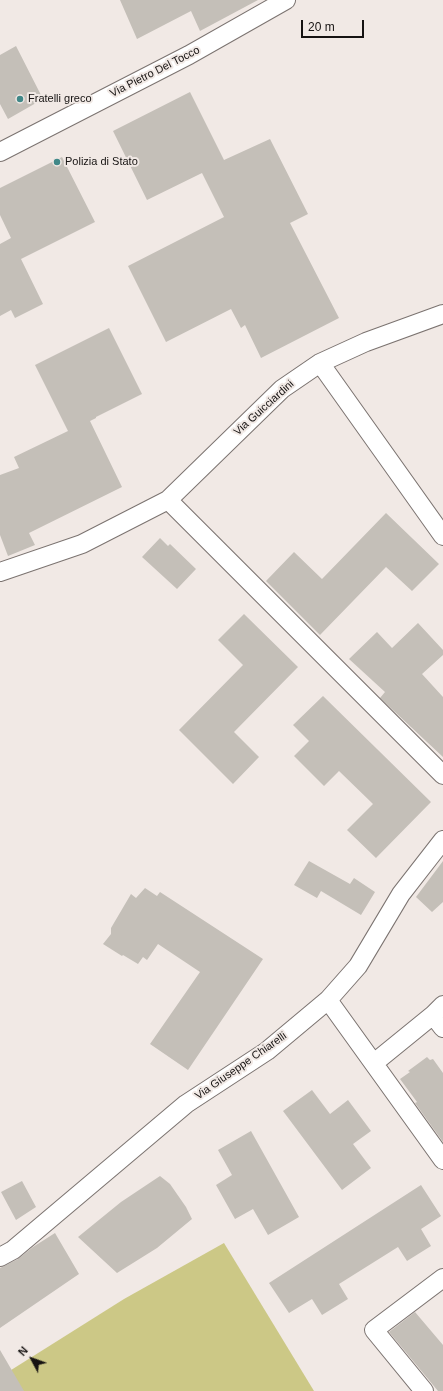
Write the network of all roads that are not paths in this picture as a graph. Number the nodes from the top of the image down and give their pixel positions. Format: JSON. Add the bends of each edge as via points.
{"nodes":[{"id":1,"x":286,"y":0,"type":"edge"},
{"id":2,"x":0,"y":152,"type":"edge"},
{"id":3,"x":443,"y":314,"type":"edge"},
{"id":4,"x":320,"y":363,"type":"junction"},
{"id":5,"x":168,"y":500,"type":"junction"},
{"id":6,"x":443,"y":536,"type":"edge"},
{"id":7,"x":0,"y":572,"type":"edge"},
{"id":8,"x":443,"y":775,"type":"edge"},
{"id":9,"x":443,"y":840,"type":"edge"},
{"id":10,"x":328,"y":1000,"type":"junction"},
{"id":11,"x":440,"y":1016,"type":"edge"},
{"id":12,"x":374,"y":1063,"type":"junction"},
{"id":13,"x":443,"y":1160,"type":"edge"},
{"id":14,"x":0,"y":1258,"type":"edge"},
{"id":15,"x":443,"y":1278,"type":"edge"},
{"id":16,"x":424,"y":1391,"type":"edge"}],
"edges":[{"from":1,"to":2,"type":"street","name":"Via Pietro Del Tocco","via":[[189,55]]},
{"from":3,"to":4,"type":"street","name":"Via Guicciardini","via":[[366,342]]},
{"from":4,"to":5,"type":"street","name":"Via Guicciardini","via":[[282,389]]},
{"from":4,"to":6,"type":"street"},
{"from":5,"to":7,"type":"street","name":"Via Guicciardini","via":[[82,544]]},
{"from":5,"to":8,"type":"street"},
{"from":9,"to":10,"type":"street","name":"Via Giuseppe Chiarelli","via":[[401,894],[358,966]]},
{"from":10,"to":12,"type":"street"},
{"from":10,"to":14,"type":"street","name":"Via Giuseppe Chiarelli","via":[[267,1051],[186,1104],[13,1250]]},
{"from":11,"to":12,"type":"street"},
{"from":12,"to":13,"type":"street"},
{"from":15,"to":16,"type":"street","via":[[374,1330]]}]}
